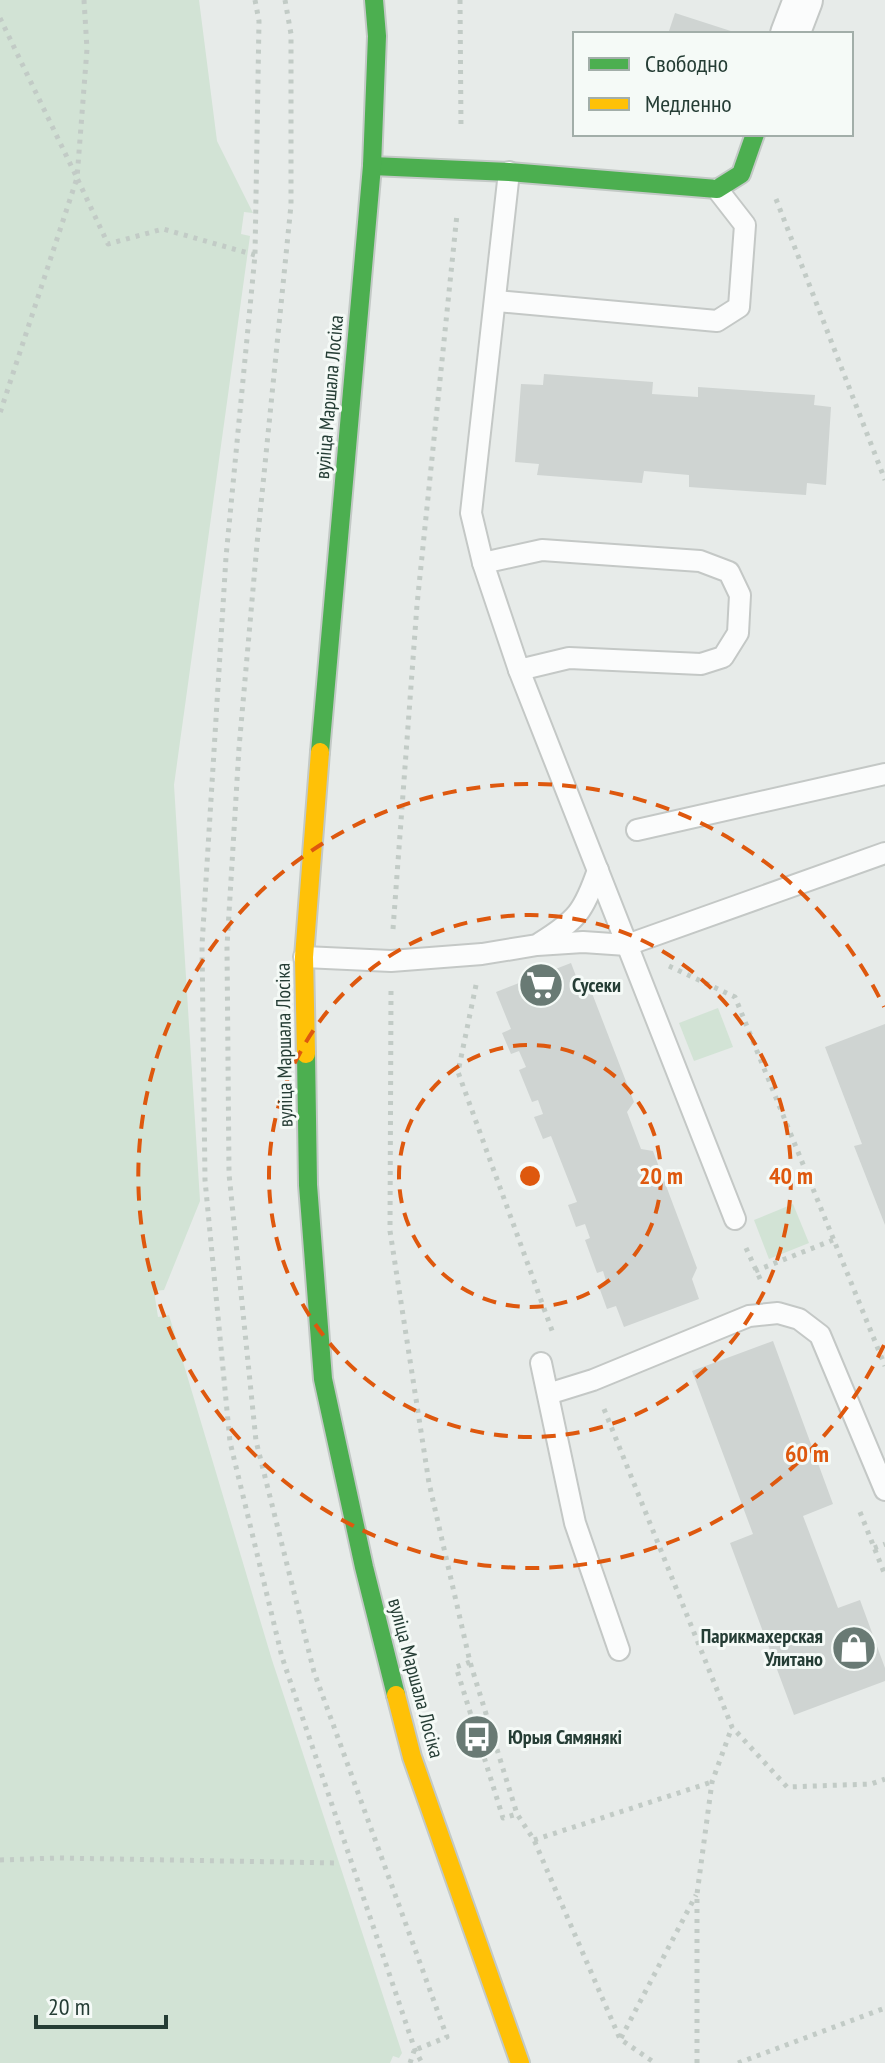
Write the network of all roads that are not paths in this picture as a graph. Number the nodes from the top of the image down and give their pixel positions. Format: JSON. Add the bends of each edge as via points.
{"nodes":[{"id":1,"x":374,"y":0,"type":"edge"},
{"id":2,"x":754,"y":136,"type":"edge"},
{"id":3,"x":372,"y":166,"type":"junction"},
{"id":4,"x":509,"y":172,"type":"junction"},
{"id":5,"x":717,"y":189,"type":"junction"},
{"id":6,"x":497,"y":301,"type":"junction"},
{"id":7,"x":483,"y":563,"type":"junction"},
{"id":8,"x":519,"y":670,"type":"junction"},
{"id":9,"x":885,"y":774,"type":"edge"},
{"id":10,"x":637,"y":830,"type":"dead end"},
{"id":11,"x":885,"y":853,"type":"edge"},
{"id":12,"x":598,"y":870,"type":"junction"},
{"id":13,"x":537,"y":945,"type":"junction"},
{"id":14,"x":627,"y":945,"type":"junction"},
{"id":15,"x":304,"y":957,"type":"junction"},
{"id":16,"x":735,"y":1219,"type":"road end"},
{"id":17,"x":541,"y":1363,"type":"dead end"},
{"id":18,"x":548,"y":1394,"type":"junction"},
{"id":19,"x":885,"y":1490,"type":"edge"},
{"id":20,"x":619,"y":1650,"type":"dead end"},
{"id":21,"x":520,"y":2063,"type":"edge"}],
"edges":[{"from":1,"to":3,"type":"main road","name":"вуліца Маршала Лосіка"},
{"from":2,"to":5,"type":"main road","via":[[741,174]]},
{"from":3,"to":4,"type":"main road"},
{"from":3,"to":15,"type":"main road","name":"вуліца Маршала Лосіка"},
{"from":4,"to":5,"type":"main road"},
{"from":4,"to":6,"type":"lane"},
{"from":5,"to":6,"type":"lane","via":[[745,225],[739,307],[717,321]]},
{"from":6,"to":7,"type":"lane","via":[[471,513]]},
{"from":7,"to":8,"type":"lane"},
{"from":7,"to":8,"type":"lane","via":[[542,550],[700,561],[729,572],[740,595],[738,633],[723,657],[701,664],[569,658]]},
{"from":8,"to":12,"type":"lane"},
{"from":9,"to":10,"type":"lane"},
{"from":11,"to":14,"type":"lane"},
{"from":12,"to":13,"type":"lane","via":[[587,902],[571,924]]},
{"from":12,"to":14,"type":"lane"},
{"from":13,"to":14,"type":"lane"},
{"from":13,"to":15,"type":"lane","via":[[391,961]]},
{"from":14,"to":16,"type":"lane"},
{"from":15,"to":21,"type":"main road","name":"вуліца Маршала Лосіка","via":[[308,1185],[323,1379],[412,1757]]},
{"from":17,"to":18,"type":"lane"},
{"from":18,"to":19,"type":"lane","via":[[749,1316],[778,1313],[799,1319],[820,1335]]},
{"from":18,"to":20,"type":"lane","via":[[575,1523]]}]}
